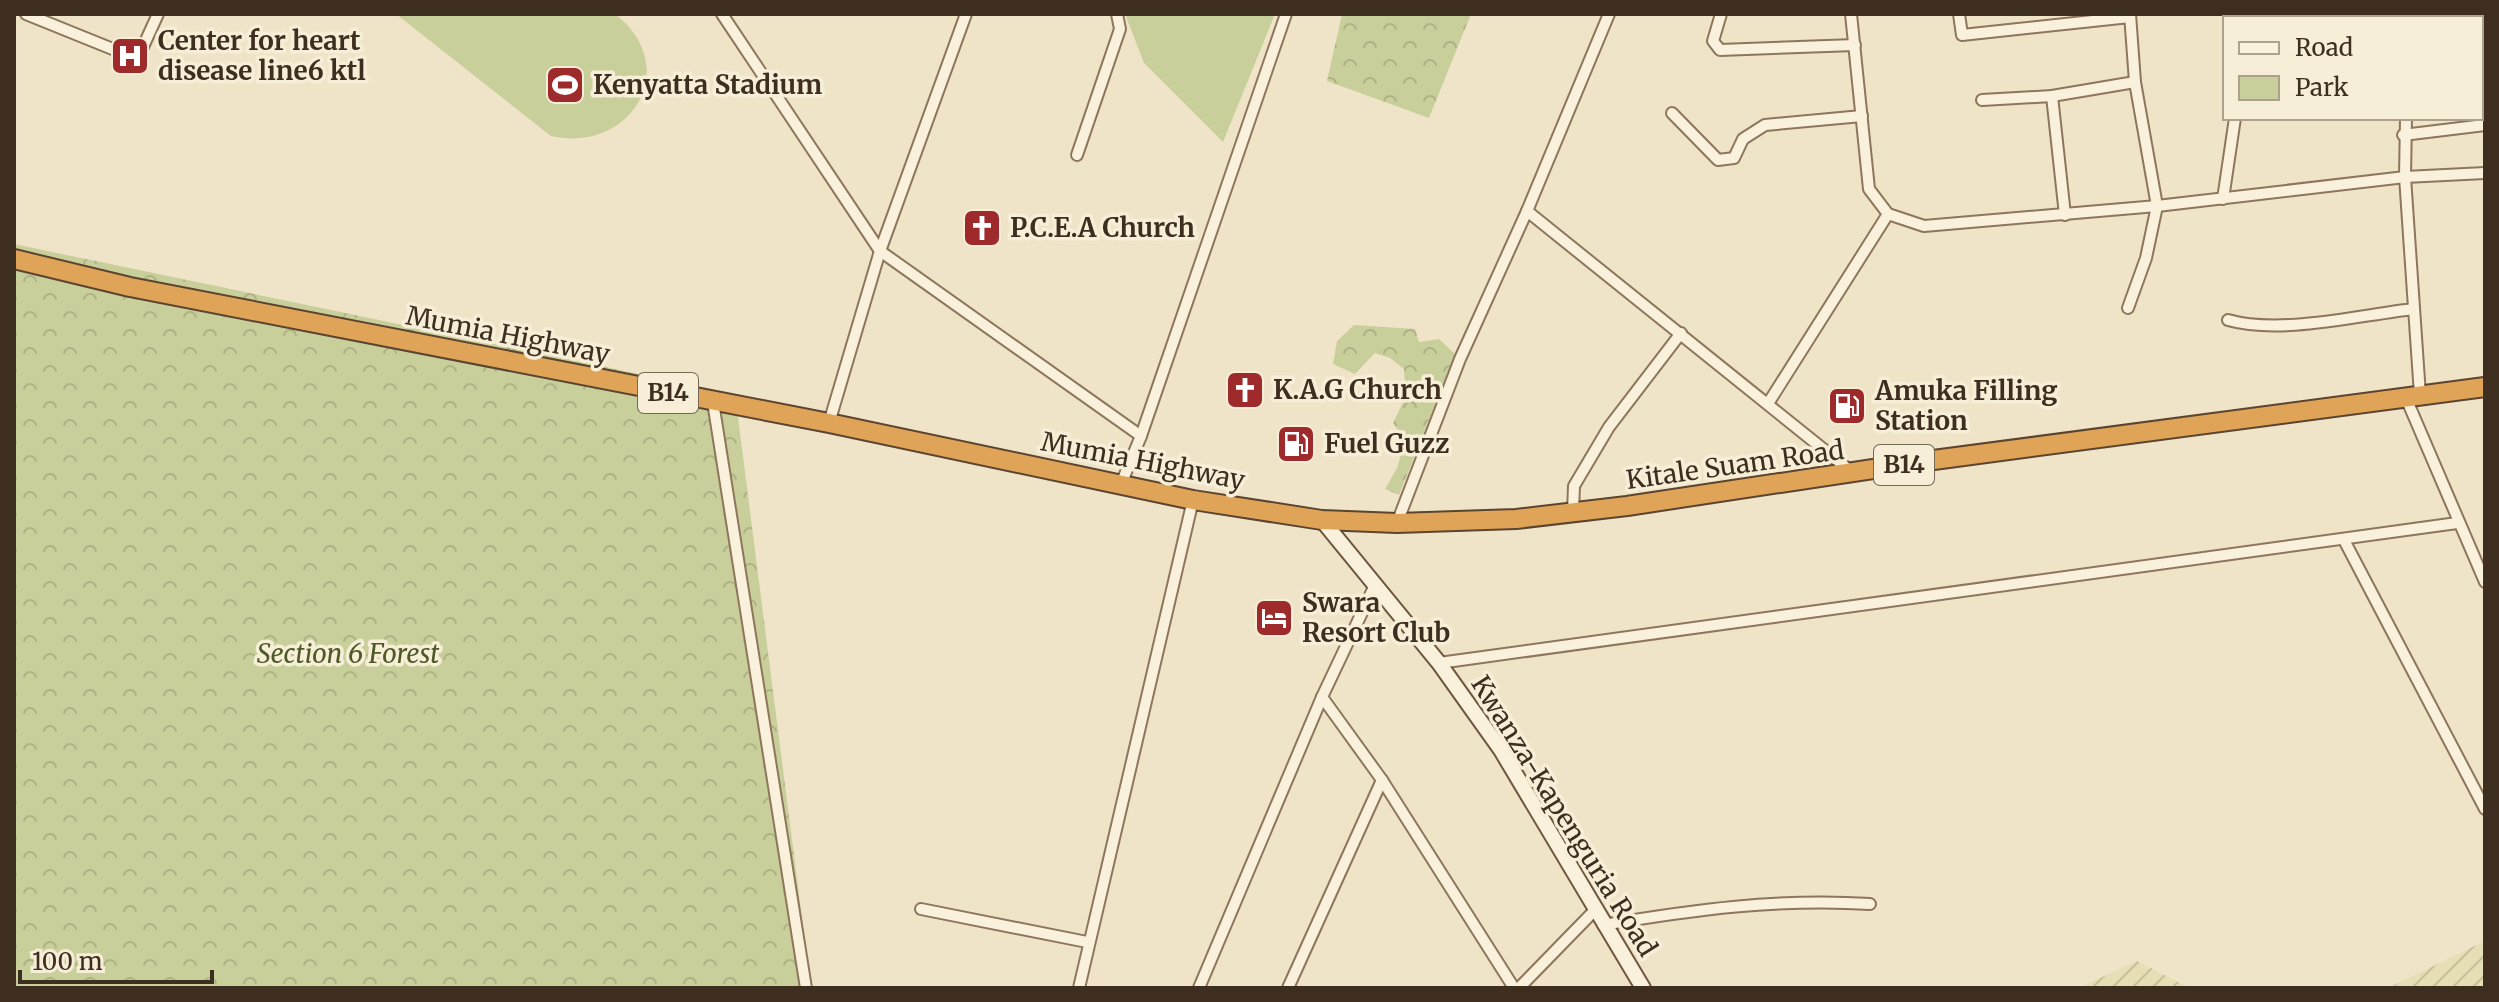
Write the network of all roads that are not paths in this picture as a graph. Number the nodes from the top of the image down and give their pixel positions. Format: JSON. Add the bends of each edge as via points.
{"nodes":[{"id":1,"x":26,"y":14,"type":"edge"},
{"id":2,"x":158,"y":14,"type":"edge"},
{"id":3,"x":722,"y":14,"type":"edge"},
{"id":4,"x":966,"y":14,"type":"edge"},
{"id":5,"x":1117,"y":14,"type":"edge"},
{"id":6,"x":1286,"y":14,"type":"edge"},
{"id":7,"x":1609,"y":14,"type":"edge"},
{"id":8,"x":1721,"y":14,"type":"edge"},
{"id":9,"x":1851,"y":14,"type":"edge"},
{"id":10,"x":1959,"y":14,"type":"edge"},
{"id":11,"x":2040,"y":14,"type":"edge"},
{"id":12,"x":2130,"y":15,"type":"edge"},
{"id":13,"x":2038,"y":26,"type":"junction"},
{"id":14,"x":1855,"y":45,"type":"junction"},
{"id":15,"x":2135,"y":82,"type":"junction"},
{"id":16,"x":2052,"y":96,"type":"junction"},
{"id":17,"x":1982,"y":100,"type":"dead end"},
{"id":18,"x":1672,"y":113,"type":"dead end"},
{"id":19,"x":1862,"y":116,"type":"junction"},
{"id":20,"x":2235,"y":120,"type":"edge"},
{"id":21,"x":2406,"y":120,"type":"edge"},
{"id":22,"x":2485,"y":125,"type":"edge"},
{"id":23,"x":2403,"y":135,"type":"junction"},
{"id":24,"x":1077,"y":155,"type":"dead end"},
{"id":25,"x":2485,"y":173,"type":"edge"},
{"id":26,"x":2405,"y":177,"type":"junction"},
{"id":27,"x":2223,"y":199,"type":"junction"},
{"id":28,"x":2157,"y":206,"type":"junction"},
{"id":29,"x":1527,"y":211,"type":"junction"},
{"id":30,"x":1888,"y":214,"type":"junction"},
{"id":31,"x":2065,"y":215,"type":"junction"},
{"id":32,"x":880,"y":251,"type":"junction"},
{"id":33,"x":14,"y":259,"type":"edge"},
{"id":34,"x":2128,"y":308,"type":"dead end"},
{"id":35,"x":2414,"y":309,"type":"junction"},
{"id":36,"x":2228,"y":320,"type":"dead end"},
{"id":37,"x":1681,"y":333,"type":"junction"},
{"id":38,"x":2485,"y":387,"type":"edge"},
{"id":39,"x":2413,"y":396,"type":"junction"},
{"id":40,"x":713,"y":402,"type":"junction"},
{"id":41,"x":1769,"y":402,"type":"junction"},
{"id":42,"x":829,"y":423,"type":"junction"},
{"id":43,"x":1141,"y":436,"type":"junction"},
{"id":44,"x":1854,"y":475,"type":"junction"},
{"id":45,"x":1121,"y":484,"type":"junction"},
{"id":46,"x":1193,"y":500,"type":"junction"},
{"id":47,"x":1573,"y":512,"type":"junction"},
{"id":48,"x":1322,"y":520,"type":"junction"},
{"id":49,"x":1397,"y":523,"type":"junction"},
{"id":50,"x":2457,"y":523,"type":"junction"},
{"id":51,"x":2344,"y":540,"type":"junction"},
{"id":52,"x":2485,"y":582,"type":"edge"},
{"id":53,"x":1375,"y":585,"type":"junction"},
{"id":54,"x":1439,"y":663,"type":"junction"},
{"id":55,"x":1322,"y":697,"type":"junction"},
{"id":56,"x":1382,"y":780,"type":"junction"},
{"id":57,"x":2485,"y":809,"type":"edge"},
{"id":58,"x":1870,"y":904,"type":"dead end"},
{"id":59,"x":921,"y":909,"type":"dead end"},
{"id":60,"x":1595,"y":910,"type":"junction"},
{"id":61,"x":1603,"y":925,"type":"junction"},
{"id":62,"x":1087,"y":942,"type":"junction"},
{"id":63,"x":806,"y":988,"type":"edge"},
{"id":64,"x":1079,"y":988,"type":"edge"},
{"id":65,"x":1199,"y":988,"type":"edge"},
{"id":66,"x":1288,"y":988,"type":"edge"},
{"id":67,"x":1516,"y":988,"type":"edge"},
{"id":68,"x":1643,"y":988,"type":"edge"}],
"edges":[{"from":1,"to":2,"type":"street","via":[[125,54],[142,49]]},
{"from":3,"to":32,"type":"street"},
{"from":4,"to":32,"type":"street"},
{"from":5,"to":24,"type":"street","via":[[1120,29]]},
{"from":6,"to":43,"type":"street"},
{"from":7,"to":29,"type":"street"},
{"from":8,"to":14,"type":"street","via":[[1713,41],[1720,50]]},
{"from":9,"to":14,"type":"street"},
{"from":10,"to":13,"type":"street","via":[[1962,35]]},
{"from":11,"to":13,"type":"street"},
{"from":12,"to":13,"type":"street"},
{"from":12,"to":15,"type":"street"},
{"from":14,"to":19,"type":"street"},
{"from":15,"to":16,"type":"street"},
{"from":15,"to":28,"type":"street"},
{"from":16,"to":17,"type":"street"},
{"from":16,"to":31,"type":"street"},
{"from":18,"to":19,"type":"street","via":[[1718,160],[1734,158],[1743,139],[1765,125]]},
{"from":19,"to":30,"type":"street","via":[[1869,189]]},
{"from":20,"to":27,"type":"street"},
{"from":21,"to":23,"type":"street"},
{"from":22,"to":23,"type":"street"},
{"from":23,"to":26,"type":"street"},
{"from":25,"to":26,"type":"street"},
{"from":26,"to":27,"type":"street"},
{"from":26,"to":35,"type":"street"},
{"from":27,"to":28,"type":"street"},
{"from":28,"to":31,"type":"street"},
{"from":28,"to":34,"type":"street"},
{"from":29,"to":37,"type":"street"},
{"from":29,"to":49,"type":"street","via":[[1454,374]]},
{"from":30,"to":31,"type":"street","via":[[1935,227]]},
{"from":30,"to":41,"type":"street"},
{"from":32,"to":42,"type":"street"},
{"from":32,"to":43,"type":"street"},
{"from":33,"to":40,"type":"highway","name":"Mumia Highway","number":"B14","via":[[130,287]]},
{"from":35,"to":36,"type":"street","via":[[2288,323]]},
{"from":35,"to":39,"type":"street"},
{"from":37,"to":41,"type":"street"},
{"from":37,"to":47,"type":"street","via":[[1609,427],[1574,486]]},
{"from":38,"to":39,"type":"highway","name":"Kitale Suam Road","number":"B14"},
{"from":39,"to":44,"type":"highway","name":"Kitale Suam Road","number":"B14"},
{"from":39,"to":50,"type":"street"},
{"from":40,"to":42,"type":"highway","name":"Mumia Highway","number":"B14"},
{"from":40,"to":63,"type":"street"},
{"from":41,"to":44,"type":"street"},
{"from":42,"to":45,"type":"highway","name":"Mumia Highway","number":"B14"},
{"from":43,"to":45,"type":"street"},
{"from":44,"to":47,"type":"highway","name":"Kitale Suam Road","number":"B14"},
{"from":45,"to":46,"type":"highway","name":"Mumia Highway","number":"B14"},
{"from":46,"to":48,"type":"highway","name":"Mumia Highway","number":"B14"},
{"from":46,"to":62,"type":"street"},
{"from":47,"to":49,"type":"highway","name":"Kitale Suam Road","number":"B14"},
{"from":48,"to":49,"type":"highway","name":"Kitale Suam Road","number":"B14"},
{"from":48,"to":53,"type":"street","name":"Kwanza-Kapenguria Road"},
{"from":50,"to":51,"type":"street"},
{"from":50,"to":52,"type":"street"},
{"from":51,"to":54,"type":"street"},
{"from":51,"to":57,"type":"street"},
{"from":53,"to":54,"type":"street","name":"Kwanza-Kapenguria Road"},
{"from":53,"to":55,"type":"street"},
{"from":54,"to":60,"type":"street","name":"Kwanza-Kapenguria Road","via":[[1501,750]]},
{"from":55,"to":56,"type":"street"},
{"from":55,"to":65,"type":"street"},
{"from":56,"to":66,"type":"street"},
{"from":56,"to":67,"type":"street"},
{"from":58,"to":61,"type":"street","via":[[1750,903]]},
{"from":59,"to":62,"type":"street"},
{"from":60,"to":61,"type":"street","name":"Kwanza-Kapenguria Road"},
{"from":60,"to":67,"type":"street"},
{"from":61,"to":68,"type":"street","name":"Kwanza-Kapenguria Road"},
{"from":62,"to":64,"type":"street"}]}
